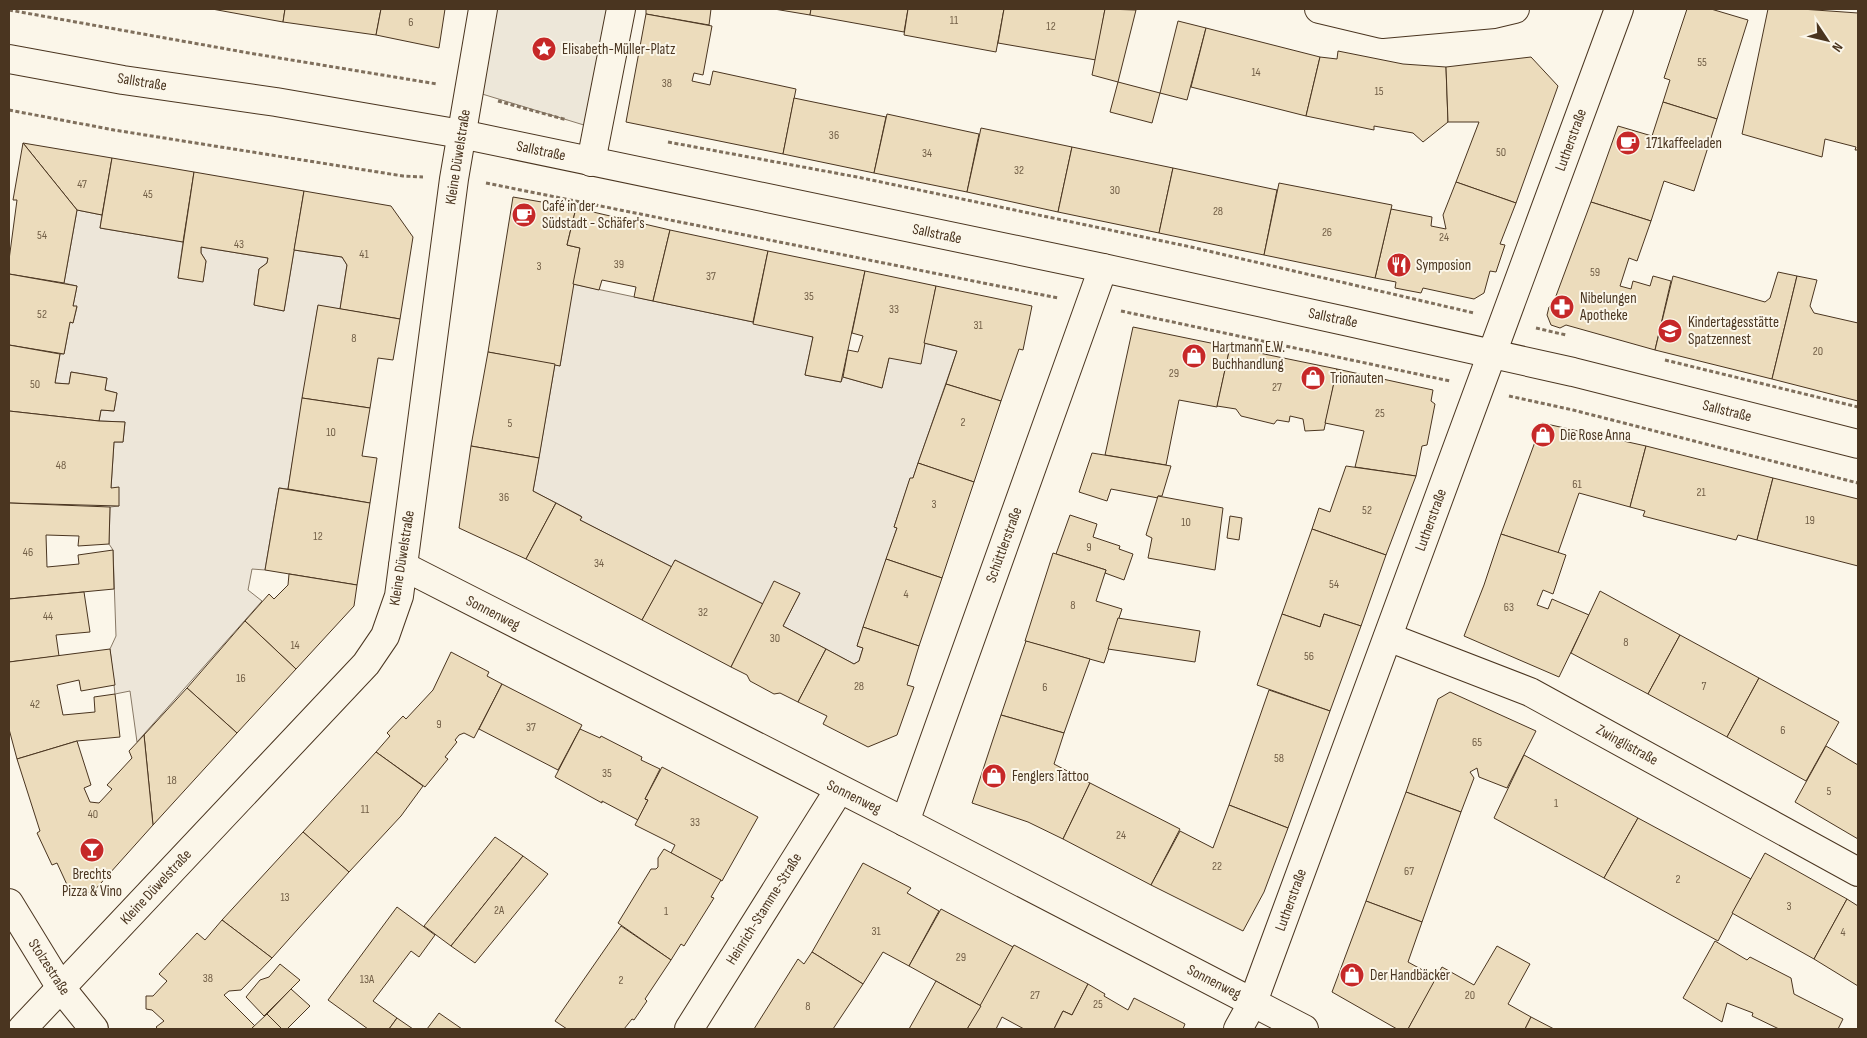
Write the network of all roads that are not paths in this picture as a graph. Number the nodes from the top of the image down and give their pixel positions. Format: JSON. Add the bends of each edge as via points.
{"nodes":[{"id":1,"x":483,"y":9,"type":"edge"},
{"id":2,"x":621,"y":9,"type":"edge"},
{"id":3,"x":1319,"y":9,"type":"edge"},
{"id":4,"x":1514,"y":9,"type":"edge"},
{"id":5,"x":1619,"y":9,"type":"edge"},
{"id":6,"x":9,"y":59,"type":"edge"},
{"id":7,"x":462,"y":134,"type":"junction"},
{"id":8,"x":590,"y":162,"type":"junction"},
{"id":9,"x":1103,"y":268,"type":"junction"},
{"id":10,"x":1492,"y":354,"type":"junction"},
{"id":11,"x":1858,"y":444,"type":"edge"},
{"id":12,"x":403,"y":566,"type":"junction"},
{"id":13,"x":1388,"y":638,"type":"junction"},
{"id":14,"x":840,"y":790,"type":"junction"},
{"id":15,"x":905,"y":822,"type":"junction"},
{"id":16,"x":1858,"y":872,"type":"edge"},
{"id":17,"x":9,"y":903,"type":"edge"},
{"id":18,"x":61,"y":988,"type":"junction"},
{"id":19,"x":1253,"y":1002,"type":"junction"},
{"id":20,"x":22,"y":1029,"type":"edge"},
{"id":21,"x":94,"y":1029,"type":"edge"},
{"id":22,"x":689,"y":1029,"type":"edge"},
{"id":23,"x":1238,"y":1029,"type":"edge"},
{"id":24,"x":1304,"y":1029,"type":"edge"}],
"edges":[{"from":1,"to":7,"type":"street","name":"Kleine Düwelstraße"},
{"from":2,"to":8,"type":"street"},
{"from":3,"to":4,"type":"street","via":[[1382,24],[1494,14]]},
{"from":5,"to":10,"type":"street","name":"Lutherstraße"},
{"from":6,"to":7,"type":"street","name":"Sallstraße"},
{"from":7,"to":8,"type":"street","name":"Sallstraße"},
{"from":7,"to":12,"type":"street","name":"Kleine Düwelstraße"},
{"from":8,"to":9,"type":"street","name":"Sallstraße"},
{"from":9,"to":10,"type":"street","name":"Sallstraße"},
{"from":9,"to":15,"type":"street","name":"Schüttlerstraße"},
{"from":10,"to":11,"type":"street","name":"Sallstraße"},
{"from":10,"to":13,"type":"street","name":"Lutherstraße"},
{"from":12,"to":14,"type":"street","name":"Sonnenweg"},
{"from":12,"to":18,"type":"street","name":"Kleine Düwelstraße","via":[[399,596],[385,636],[366,664]]},
{"from":13,"to":16,"type":"street","name":"Zwinglistraße","via":[[1530,692]]},
{"from":13,"to":19,"type":"street","name":"Lutherstraße"},
{"from":14,"to":15,"type":"street","name":"Sonnenweg"},
{"from":14,"to":22,"type":"street","name":"Heinrich-Stamme-Straße"},
{"from":15,"to":19,"type":"street","name":"Sonnenweg"},
{"from":17,"to":18,"type":"street","name":"Stolzestraße"},
{"from":18,"to":20,"type":"street","name":"Kleine Düwelstraße"},
{"from":18,"to":21,"type":"street","name":"Stolzestraße"},
{"from":19,"to":23,"type":"street","name":"Lutherstraße"},
{"from":19,"to":24,"type":"street","name":"Sonnenweg"}]}
